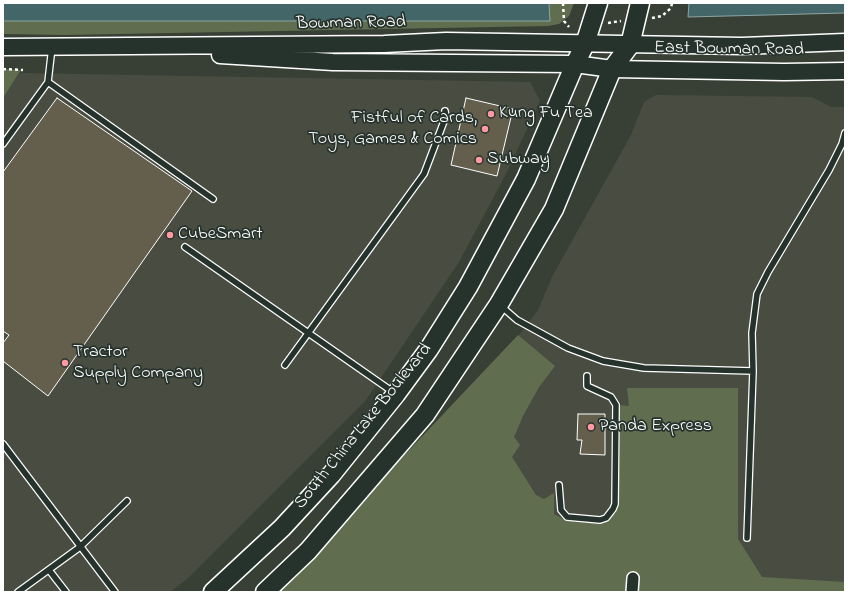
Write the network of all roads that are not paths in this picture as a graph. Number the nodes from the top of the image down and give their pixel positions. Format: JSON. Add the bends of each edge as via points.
{"nodes":[{"id":1,"x":598,"y":3,"type":"edge"},
{"id":2,"x":639,"y":11,"type":"edge"},
{"id":3,"x":845,"y":42,"type":"edge"},
{"id":4,"x":585,"y":44,"type":"junction"},
{"id":5,"x":630,"y":45,"type":"junction"},
{"id":6,"x":3,"y":47,"type":"edge"},
{"id":7,"x":52,"y":47,"type":"junction"},
{"id":8,"x":73,"y":47,"type":"junction"},
{"id":9,"x":575,"y":64,"type":"junction"},
{"id":10,"x":612,"y":69,"type":"junction"},
{"id":11,"x":845,"y":71,"type":"edge"},
{"id":12,"x":48,"y":82,"type":"junction"},
{"id":13,"x":445,"y":111,"type":"dead end"},
{"id":14,"x":845,"y":133,"type":"edge"},
{"id":15,"x":3,"y":144,"type":"edge"},
{"id":16,"x":213,"y":199,"type":"dead end"},
{"id":17,"x":185,"y":247,"type":"dead end"},
{"id":18,"x":499,"y":304,"type":"junction"},
{"id":19,"x":308,"y":333,"type":"junction"},
{"id":20,"x":285,"y":365,"type":"dead end"},
{"id":21,"x":753,"y":371,"type":"junction"},
{"id":22,"x":587,"y":376,"type":"dead end"},
{"id":23,"x":396,"y":394,"type":"junction"},
{"id":24,"x":3,"y":444,"type":"edge"},
{"id":25,"x":559,"y":485,"type":"dead end"},
{"id":26,"x":127,"y":501,"type":"dead end"},
{"id":27,"x":747,"y":538,"type":"dead end"},
{"id":28,"x":80,"y":547,"type":"junction"},
{"id":29,"x":48,"y":570,"type":"junction"},
{"id":30,"x":632,"y":578,"type":"dead end"},
{"id":31,"x":18,"y":592,"type":"edge"},
{"id":32,"x":66,"y":592,"type":"edge"},
{"id":33,"x":115,"y":592,"type":"edge"},
{"id":34,"x":213,"y":592,"type":"edge"},
{"id":35,"x":265,"y":592,"type":"edge"},
{"id":36,"x":632,"y":592,"type":"edge"}],
"edges":[{"from":1,"to":4,"type":"main road","name":"South China Lake Boulevard"},
{"from":2,"to":5,"type":"main road","name":"South China Lake Boulevard"},
{"from":3,"to":5,"type":"main road","name":"East Bowman Road","via":[[742,46]]},
{"from":4,"to":5,"type":"main road","name":"Bowman Road"},
{"from":4,"to":8,"type":"main road","name":"Bowman Road","via":[[446,41],[384,44]]},
{"from":4,"to":9,"type":"main road","name":"South China Lake Boulevard"},
{"from":5,"to":10,"type":"main road","name":"South China Lake Boulevard"},
{"from":6,"to":7,"type":"main road","name":"Bowman Road"},
{"from":7,"to":8,"type":"main road","name":"Bowman Road"},
{"from":7,"to":12,"type":"lane"},
{"from":8,"to":9,"type":"main road","name":"Bowman Road","via":[[333,62]]},
{"from":9,"to":10,"type":"main road","name":"Bowman Road"},
{"from":9,"to":23,"type":"main road","name":"South China Lake Boulevard","via":[[526,179],[499,233],[433,343]]},
{"from":10,"to":11,"type":"main road","name":"East Bowman Road"},
{"from":10,"to":18,"type":"main road","name":"South China Lake Boulevard","via":[[554,209]]},
{"from":12,"to":15,"type":"lane"},
{"from":12,"to":16,"type":"lane"},
{"from":13,"to":19,"type":"lane","via":[[446,116],[424,174]]},
{"from":14,"to":21,"type":"lane","via":[[829,170],[757,294],[752,333]]},
{"from":17,"to":19,"type":"lane"},
{"from":18,"to":21,"type":"lane","via":[[517,320],[555,341],[603,361],[644,368]]},
{"from":18,"to":35,"type":"main road","name":"South China Lake Boulevard","via":[[425,415],[308,551]]},
{"from":19,"to":20,"type":"lane"},
{"from":19,"to":23,"type":"lane"},
{"from":21,"to":27,"type":"lane"},
{"from":22,"to":25,"type":"lane","via":[[587,386],[611,397],[616,405],[615,504],[606,518],[600,520],[567,517],[560,510]]},
{"from":23,"to":34,"type":"main road","name":"South China Lake Boulevard","via":[[331,475],[287,523]]},
{"from":24,"to":28,"type":"lane"},
{"from":26,"to":28,"type":"lane"},
{"from":28,"to":29,"type":"lane"},
{"from":28,"to":33,"type":"lane"},
{"from":29,"to":31,"type":"lane"},
{"from":29,"to":32,"type":"lane"},
{"from":30,"to":36,"type":"street"}]}
